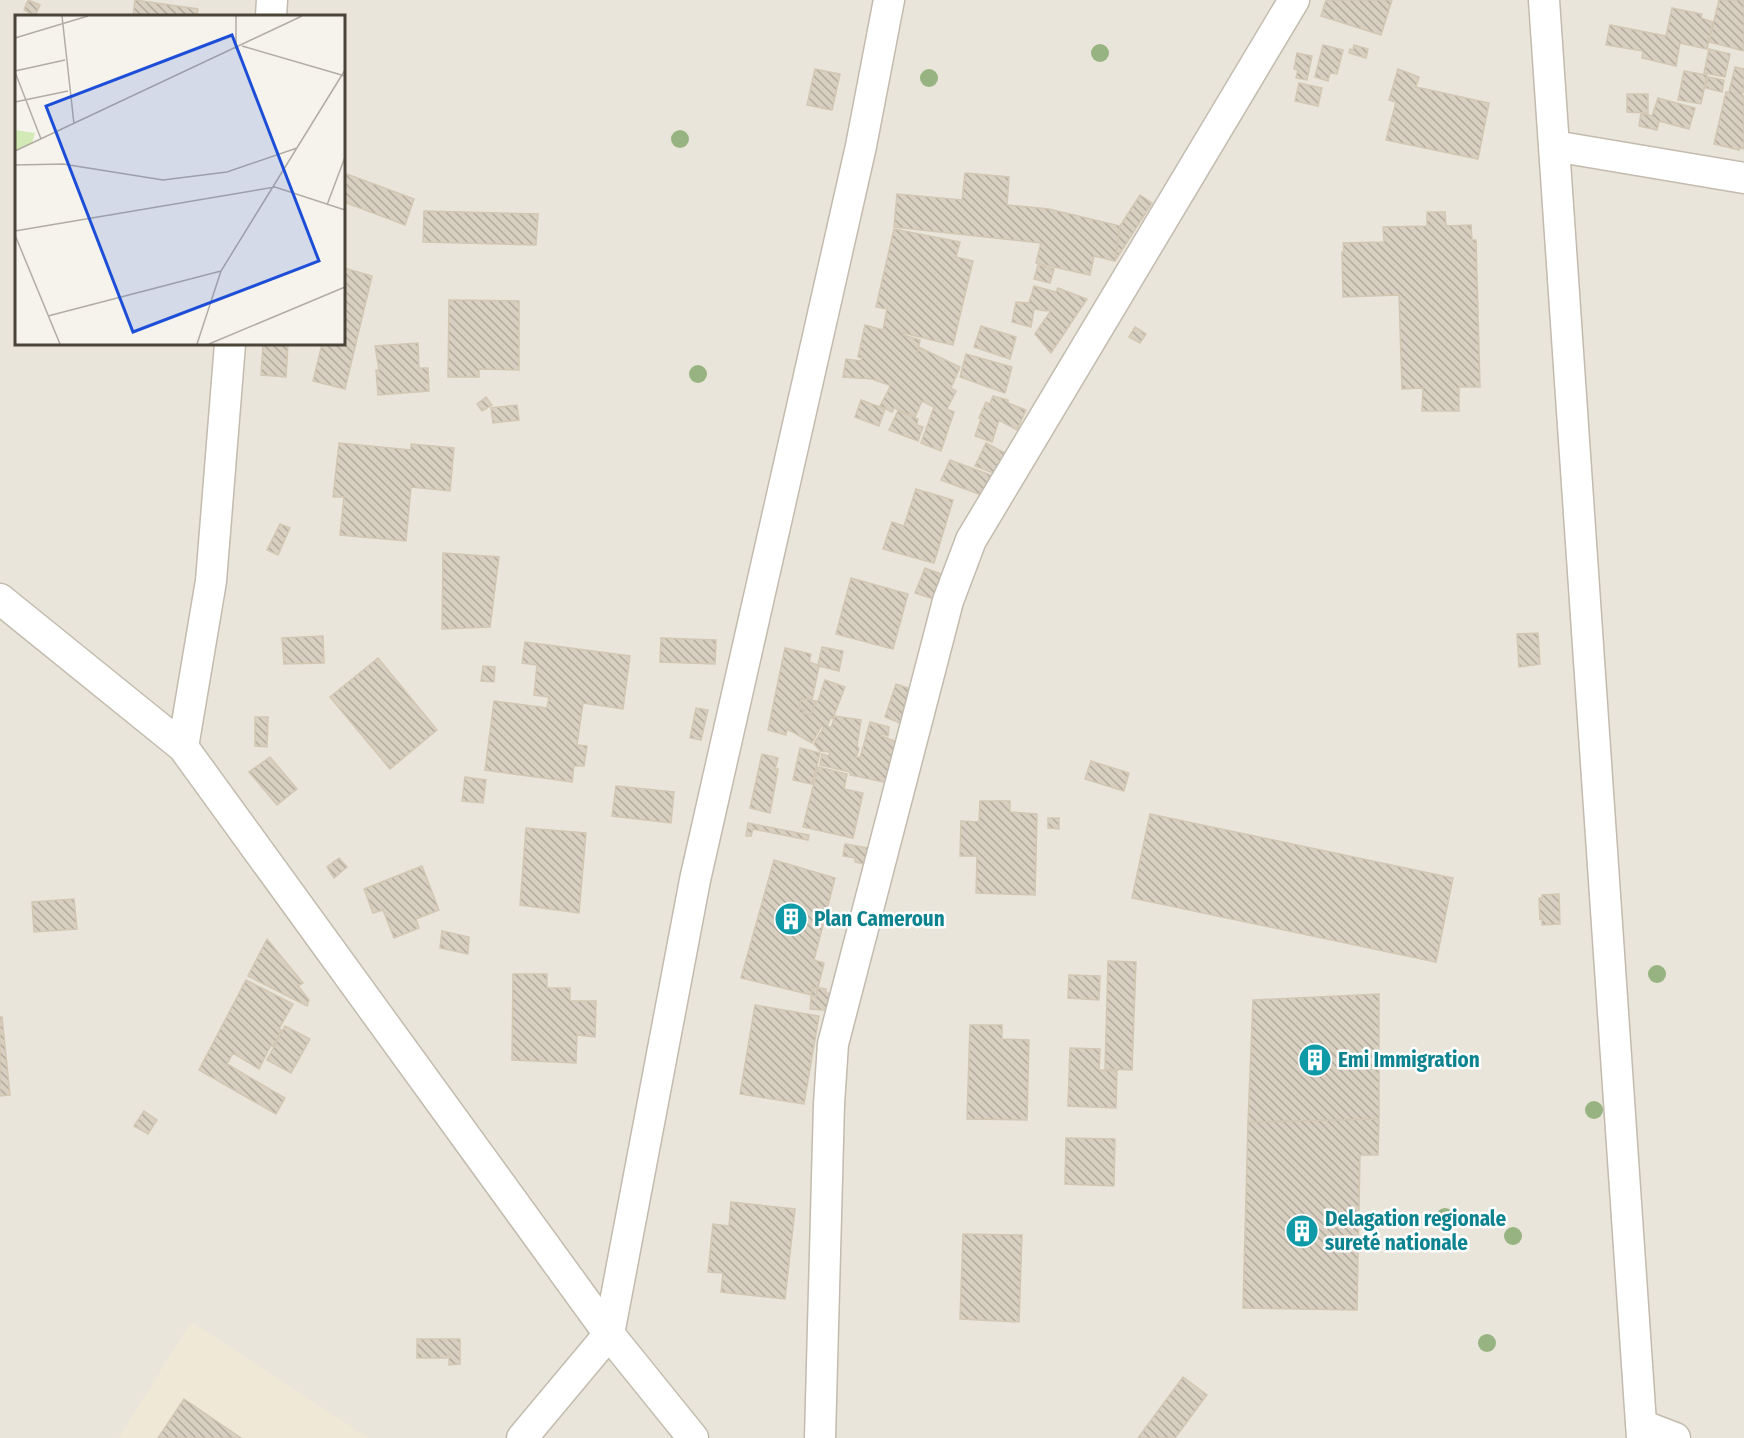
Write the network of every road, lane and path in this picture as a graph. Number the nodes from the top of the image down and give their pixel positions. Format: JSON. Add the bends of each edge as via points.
{"nodes":[{"id":1,"x":272,"y":0,"type":"edge"},
{"id":2,"x":889,"y":0,"type":"edge"},
{"id":3,"x":1294,"y":0,"type":"edge"},
{"id":4,"x":1544,"y":0,"type":"edge"},
{"id":5,"x":271,"y":15,"type":"edge"},
{"id":6,"x":1554,"y":146,"type":"junction"},
{"id":7,"x":1744,"y":178,"type":"edge"},
{"id":8,"x":230,"y":345,"type":"edge"},
{"id":9,"x":0,"y":599,"type":"edge"},
{"id":10,"x":183,"y":747,"type":"junction"},
{"id":11,"x":609,"y":1334,"type":"junction"},
{"id":12,"x":1641,"y":1431,"type":"edge"},
{"id":13,"x":522,"y":1438,"type":"edge"},
{"id":14,"x":693,"y":1438,"type":"edge"},
{"id":15,"x":820,"y":1438,"type":"edge"},
{"id":16,"x":1675,"y":1438,"type":"edge"}],
"edges":[{"from":1,"to":5,"type":"street"},
{"from":2,"to":11,"type":"street","via":[[861,146],[695,880]]},
{"from":3,"to":15,"type":"street","via":[[971,540],[948,601],[833,1044]]},
{"from":4,"to":6,"type":"street"},
{"from":6,"to":7,"type":"street"},
{"from":6,"to":12,"type":"street"},
{"from":8,"to":10,"type":"street","via":[[211,581]]},
{"from":9,"to":10,"type":"street"},
{"from":10,"to":11,"type":"street"},
{"from":11,"to":13,"type":"street"},
{"from":11,"to":14,"type":"street"},
{"from":12,"to":16,"type":"street"}]}
